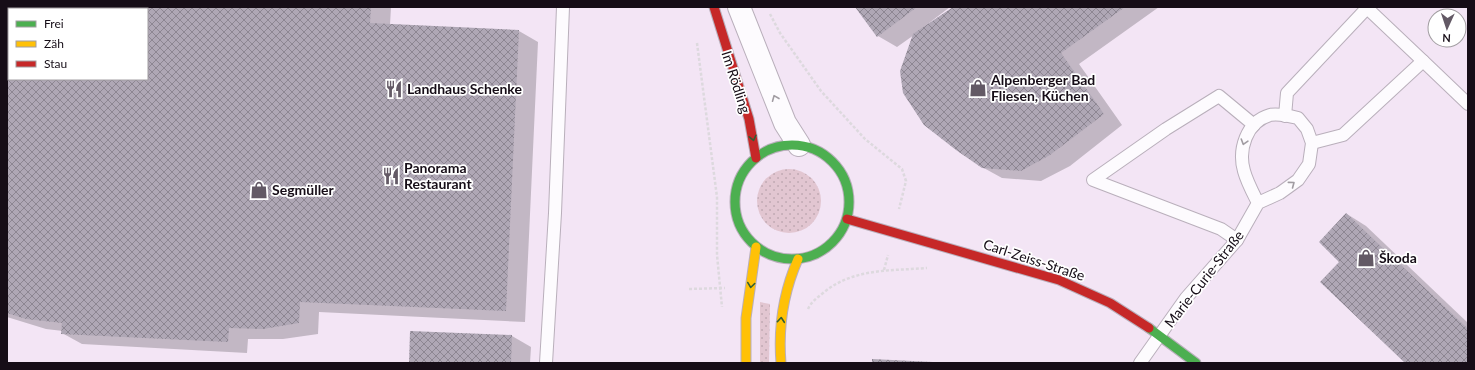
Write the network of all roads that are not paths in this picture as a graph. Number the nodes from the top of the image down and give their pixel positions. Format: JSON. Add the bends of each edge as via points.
{"nodes":[{"id":1,"x":563,"y":7,"type":"edge"},
{"id":2,"x":714,"y":7,"type":"edge"},
{"id":3,"x":739,"y":7,"type":"edge"},
{"id":4,"x":1366,"y":8,"type":"edge"},
{"id":5,"x":1423,"y":61,"type":"junction"},
{"id":6,"x":1468,"y":104,"type":"edge"},
{"id":7,"x":1285,"y":116,"type":"junction"},
{"id":8,"x":1254,"y":125,"type":"junction"},
{"id":9,"x":1312,"y":143,"type":"junction"},
{"id":10,"x":799,"y":145,"type":"junction"},
{"id":11,"x":756,"y":158,"type":"junction"},
{"id":12,"x":1258,"y":203,"type":"junction"},
{"id":13,"x":847,"y":219,"type":"junction"},
{"id":14,"x":1237,"y":240,"type":"junction"},
{"id":15,"x":756,"y":246,"type":"junction"},
{"id":16,"x":798,"y":259,"type":"junction"},
{"id":17,"x":1161,"y":335,"type":"junction"},
{"id":18,"x":546,"y":363,"type":"edge"},
{"id":19,"x":746,"y":363,"type":"edge"},
{"id":20,"x":781,"y":363,"type":"edge"},
{"id":21,"x":1140,"y":363,"type":"edge"},
{"id":22,"x":1196,"y":363,"type":"edge"}],
"edges":[{"from":1,"to":18,"type":"lane"},
{"from":2,"to":11,"type":"street","name":"Im Rödling","one_way":true,"via":[[747,112]]},
{"from":10,"to":3,"type":"street","name":"Im Rödling","one_way":true,"via":[[786,123]]},
{"from":4,"to":5,"type":"lane"},
{"from":4,"to":7,"type":"lane","via":[[1287,93]]},
{"from":5,"to":6,"type":"lane"},
{"from":5,"to":9,"type":"lane","via":[[1343,135]]},
{"from":7,"to":8,"type":"lane","via":[[1270,115]]},
{"from":7,"to":9,"type":"lane","via":[[1298,118],[1307,129]]},
{"from":8,"to":12,"type":"lane","one_way":true,"via":[[1246,135],[1242,149],[1244,171]]},
{"from":8,"to":14,"type":"lane","via":[[1220,96],[1093,180],[1221,229]]},
{"from":12,"to":9,"type":"lane","one_way":true,"via":[[1280,193],[1298,180],[1309,164]]},
{"from":10,"to":11,"type":"street","via":[[769,149]]},
{"from":10,"to":13,"type":"street","via":[[826,155],[844,177],[849,205]]},
{"from":11,"to":15,"type":"street","via":[[744,170],[734,202],[737,219],[744,234]]},
{"from":12,"to":14,"type":"lane","name":"Marie-Curie-Straße"},
{"from":13,"to":16,"type":"street","via":[[828,246]]},
{"from":13,"to":17,"type":"street","name":"Carl-Zeiss-Straße","via":[[1059,280],[1110,303]]},
{"from":14,"to":17,"type":"lane","name":"Marie-Curie-Straße","via":[[1186,298]]},
{"from":15,"to":16,"type":"street","via":[[776,257]]},
{"from":15,"to":19,"type":"street","one_way":true,"via":[[746,318]]},
{"from":20,"to":16,"type":"street","one_way":true,"via":[[780,327],[783,299]]},
{"from":17,"to":21,"type":"lane","name":"Marie-Curie-Straße"},
{"from":17,"to":22,"type":"street","name":"Carl-Zeiss-Straße"}]}
